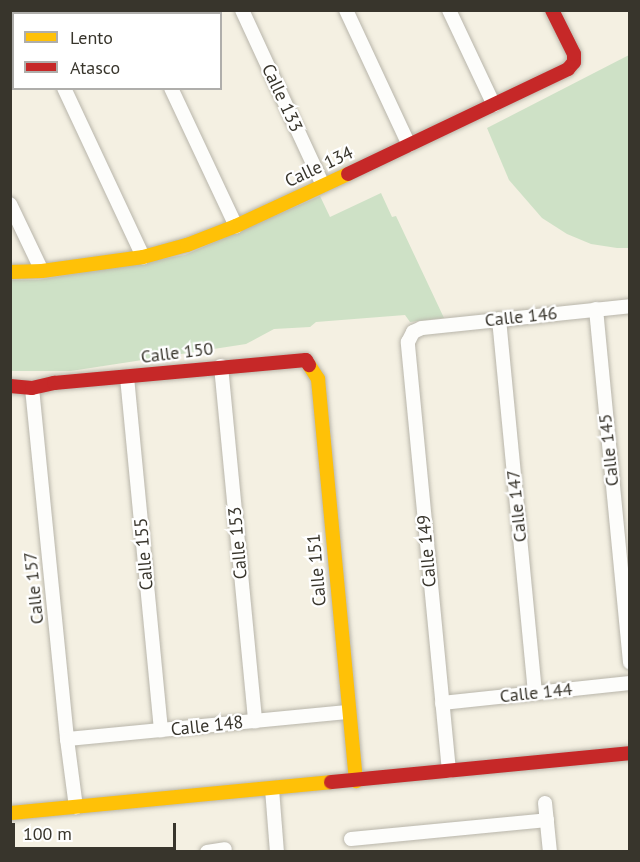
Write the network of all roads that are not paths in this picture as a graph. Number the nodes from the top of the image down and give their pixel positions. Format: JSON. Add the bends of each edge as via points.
{"nodes":[{"id":1,"x":242,"y":10,"type":"edge"},
{"id":2,"x":346,"y":10,"type":"edge"},
{"id":3,"x":449,"y":10,"type":"edge"},
{"id":4,"x":552,"y":10,"type":"edge"},
{"id":5,"x":65,"y":90,"type":"edge"},
{"id":6,"x":172,"y":90,"type":"edge"},
{"id":7,"x":494,"y":105,"type":"junction"},
{"id":8,"x":409,"y":145,"type":"junction"},
{"id":9,"x":323,"y":185,"type":"junction"},
{"id":10,"x":10,"y":204,"type":"edge"},
{"id":11,"x":236,"y":226,"type":"junction"},
{"id":12,"x":143,"y":257,"type":"junction"},
{"id":13,"x":42,"y":271,"type":"junction"},
{"id":14,"x":10,"y":272,"type":"edge"},
{"id":15,"x":630,"y":306,"type":"edge"},
{"id":16,"x":596,"y":309,"type":"junction"},
{"id":17,"x":499,"y":319,"type":"junction"},
{"id":18,"x":413,"y":332,"type":"joint"},
{"id":19,"x":306,"y":360,"type":"joint"},
{"id":20,"x":221,"y":366,"type":"junction"},
{"id":21,"x":127,"y":377,"type":"junction"},
{"id":22,"x":10,"y":386,"type":"edge"},
{"id":23,"x":32,"y":388,"type":"junction"},
{"id":24,"x":630,"y":662,"type":"edge"},
{"id":25,"x":630,"y":683,"type":"edge"},
{"id":26,"x":535,"y":692,"type":"junction"},
{"id":27,"x":442,"y":703,"type":"junction"},
{"id":28,"x":348,"y":711,"type":"junction"},
{"id":29,"x":255,"y":721,"type":"junction"},
{"id":30,"x":160,"y":730,"type":"junction"},
{"id":31,"x":67,"y":739,"type":"junction"},
{"id":32,"x":630,"y":753,"type":"edge"},
{"id":33,"x":449,"y":771,"type":"junction"},
{"id":34,"x":356,"y":781,"type":"junction"},
{"id":35,"x":272,"y":789,"type":"junction"},
{"id":36,"x":545,"y":803,"type":"dead end"},
{"id":37,"x":76,"y":807,"type":"junction"},
{"id":38,"x":10,"y":813,"type":"edge"},
{"id":39,"x":547,"y":820,"type":"junction"},
{"id":40,"x":371,"y":837,"type":"junction"},
{"id":41,"x":351,"y":838,"type":"dead end"},
{"id":42,"x":225,"y":849,"type":"dead end"},
{"id":43,"x":207,"y":852,"type":"edge"},
{"id":44,"x":277,"y":852,"type":"edge"},
{"id":45,"x":372,"y":852,"type":"edge"},
{"id":46,"x":550,"y":852,"type":"edge"}],
"edges":[{"from":1,"to":9,"type":"street","name":"Calle 133"},
{"from":2,"to":8,"type":"street"},
{"from":3,"to":7,"type":"street"},
{"from":4,"to":7,"type":"street","name":"Calle 134","via":[[574,54],[574,62]]},
{"from":5,"to":12,"type":"street"},
{"from":6,"to":11,"type":"street"},
{"from":7,"to":8,"type":"street","name":"Calle 134"},
{"from":8,"to":9,"type":"street","name":"Calle 134"},
{"from":9,"to":11,"type":"street","name":"Calle 134"},
{"from":10,"to":13,"type":"street"},
{"from":11,"to":12,"type":"street","name":"Calle 134"},
{"from":12,"to":13,"type":"street","name":"Calle 134"},
{"from":13,"to":14,"type":"street","name":"Calle 134"},
{"from":15,"to":16,"type":"street","name":"Calle 146"},
{"from":16,"to":17,"type":"street","name":"Calle 146"},
{"from":16,"to":24,"type":"street","name":"Calle 145"},
{"from":17,"to":18,"type":"street","name":"Calle 146"},
{"from":17,"to":26,"type":"street","name":"Calle 147"},
{"from":18,"to":27,"type":"street","name":"Calle 149","via":[[408,342]]},
{"from":19,"to":20,"type":"street","name":"Calle 150"},
{"from":19,"to":28,"type":"street","name":"Calle 151","via":[[318,379]]},
{"from":20,"to":21,"type":"street","name":"Calle 150"},
{"from":20,"to":29,"type":"street","name":"Calle 153"},
{"from":21,"to":23,"type":"street","name":"Calle 150"},
{"from":21,"to":30,"type":"street","name":"Calle 155"},
{"from":22,"to":23,"type":"street"},
{"from":23,"to":31,"type":"street","name":"Calle 157"},
{"from":25,"to":26,"type":"street","name":"Calle 144"},
{"from":26,"to":27,"type":"street","name":"Calle 144"},
{"from":27,"to":33,"type":"street","name":"Calle 149"},
{"from":28,"to":29,"type":"street","name":"Calle 148"},
{"from":28,"to":34,"type":"street","name":"Calle 151"},
{"from":29,"to":30,"type":"street","name":"Calle 148"},
{"from":30,"to":31,"type":"street","name":"Calle 148"},
{"from":31,"to":37,"type":"street","name":"Calle 157"},
{"from":32,"to":33,"type":"street"},
{"from":33,"to":34,"type":"street"},
{"from":34,"to":35,"type":"street"},
{"from":35,"to":37,"type":"street"},
{"from":35,"to":44,"type":"street"},
{"from":36,"to":39,"type":"street"},
{"from":37,"to":38,"type":"street"},
{"from":39,"to":40,"type":"street"},
{"from":39,"to":46,"type":"street"},
{"from":40,"to":41,"type":"street"},
{"from":40,"to":45,"type":"street"},
{"from":42,"to":43,"type":"street"}]}
